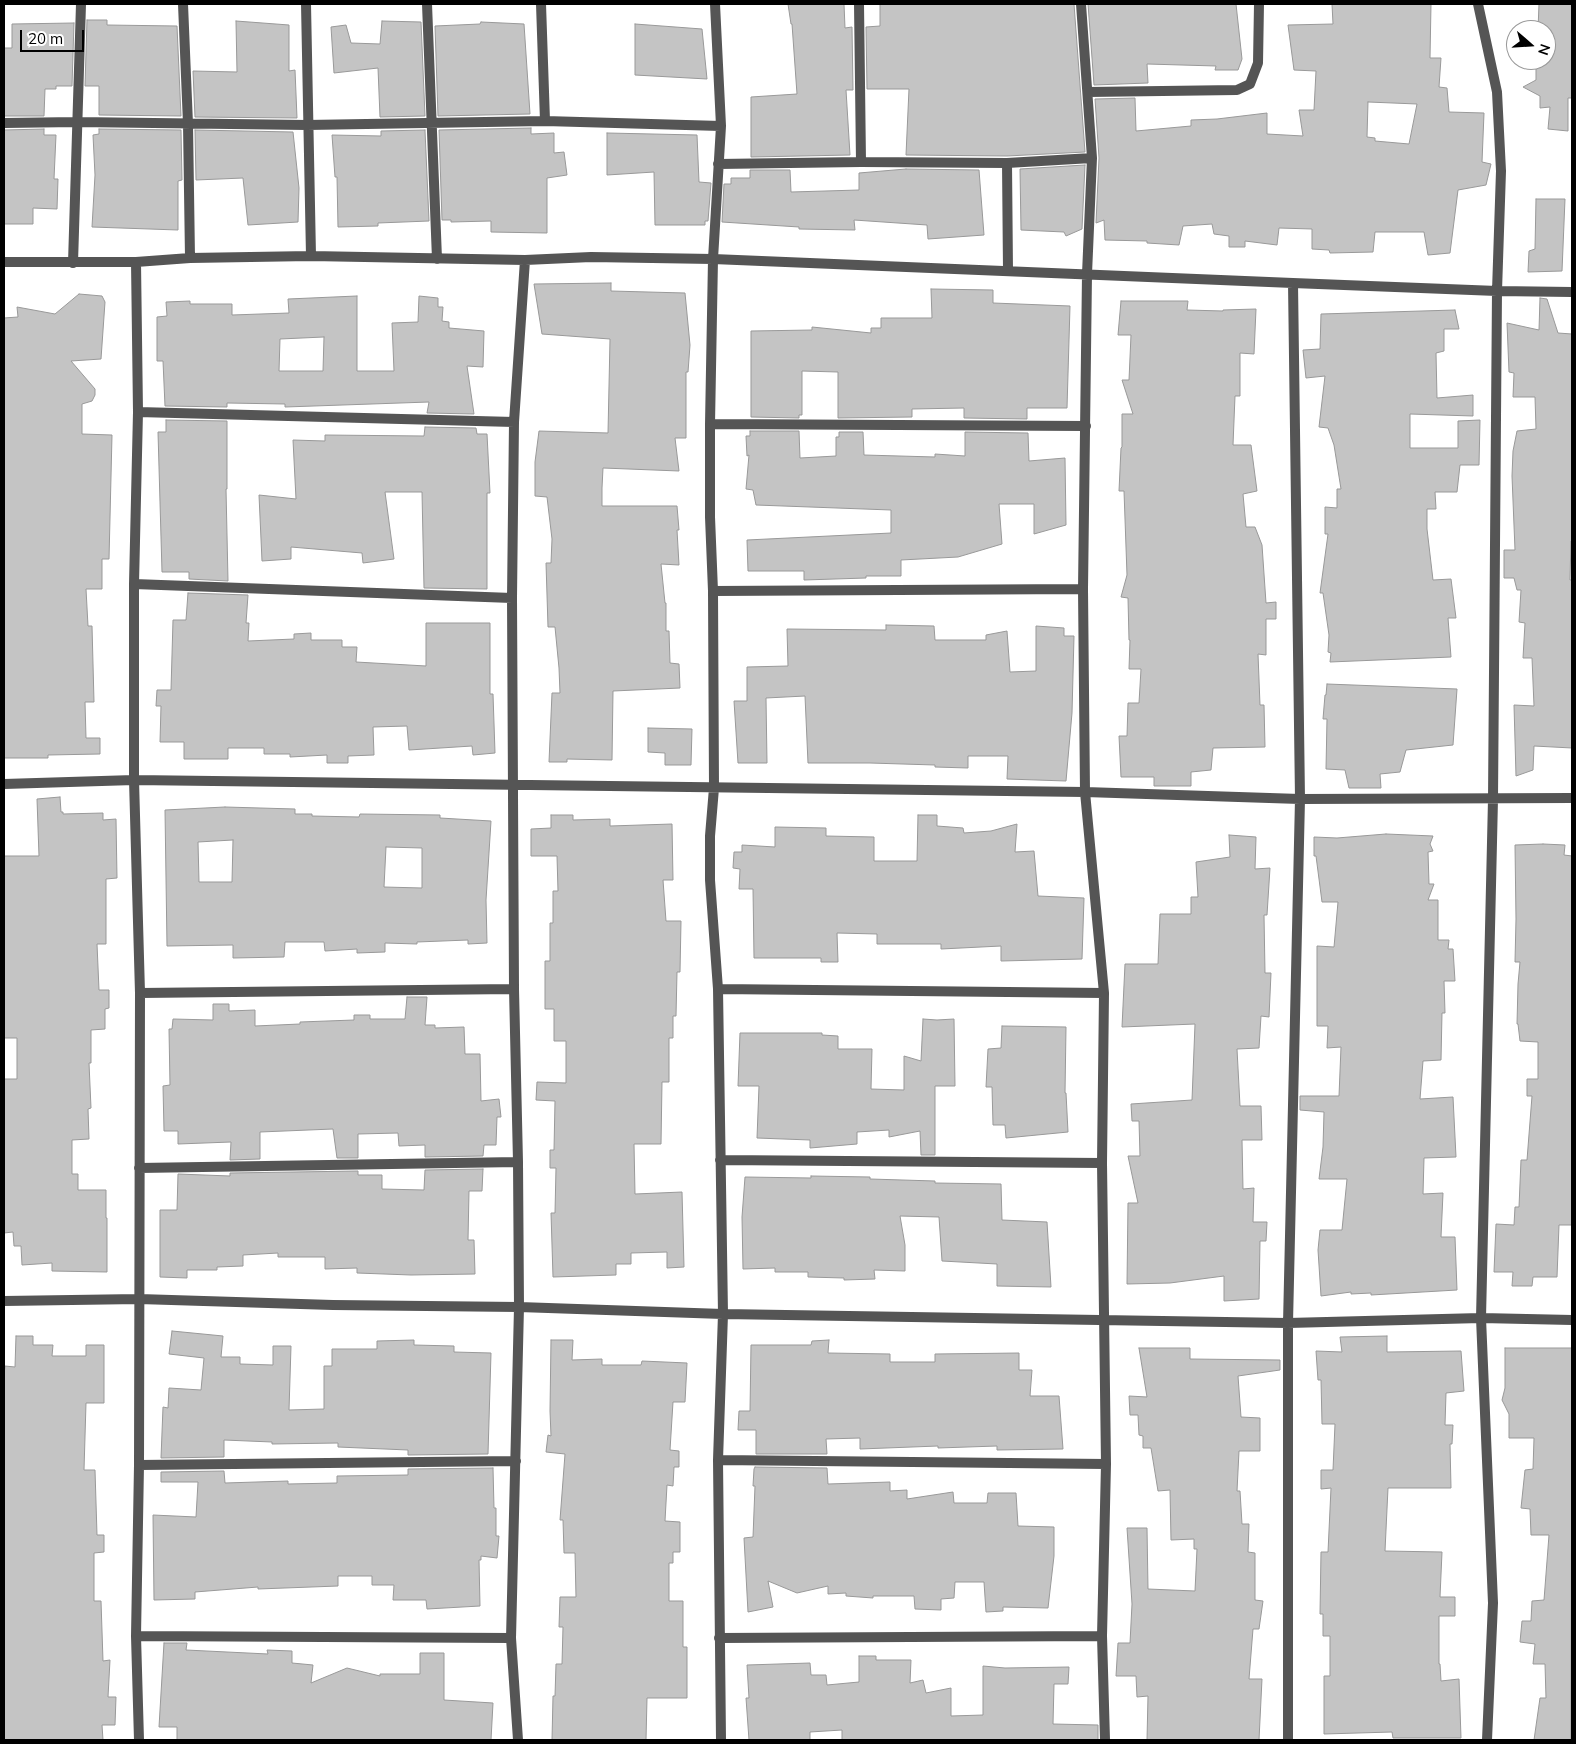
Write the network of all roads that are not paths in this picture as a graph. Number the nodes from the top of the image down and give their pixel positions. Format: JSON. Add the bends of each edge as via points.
{"nodes":[{"id":1,"x":80,"y":4,"type":"edge"},
{"id":2,"x":183,"y":4,"type":"edge"},
{"id":3,"x":306,"y":4,"type":"edge"},
{"id":4,"x":427,"y":4,"type":"edge"},
{"id":5,"x":541,"y":4,"type":"edge"},
{"id":6,"x":715,"y":4,"type":"edge"},
{"id":7,"x":859,"y":4,"type":"edge"},
{"id":8,"x":1081,"y":4,"type":"edge"},
{"id":9,"x":1259,"y":4,"type":"edge"},
{"id":10,"x":1478,"y":4,"type":"edge"},
{"id":11,"x":1088,"y":92,"type":"junction"},
{"id":12,"x":545,"y":121,"type":"junction"},
{"id":13,"x":77,"y":122,"type":"junction"},
{"id":14,"x":4,"y":123,"type":"edge"},
{"id":15,"x":188,"y":124,"type":"junction"},
{"id":16,"x":433,"y":124,"type":"junction"},
{"id":17,"x":307,"y":125,"type":"junction"},
{"id":18,"x":721,"y":126,"type":"junction"},
{"id":19,"x":1092,"y":158,"type":"junction"},
{"id":20,"x":861,"y":162,"type":"junction"},
{"id":21,"x":1007,"y":163,"type":"junction"},
{"id":22,"x":718,"y":164,"type":"junction"},
{"id":23,"x":311,"y":256,"type":"junction"},
{"id":24,"x":190,"y":258,"type":"junction"},
{"id":25,"x":437,"y":259,"type":"junction"},
{"id":26,"x":713,"y":259,"type":"junction"},
{"id":27,"x":525,"y":260,"type":"junction"},
{"id":28,"x":4,"y":262,"type":"edge"},
{"id":29,"x":136,"y":262,"type":"junction"},
{"id":30,"x":72,"y":263,"type":"junction"},
{"id":31,"x":1008,"y":271,"type":"junction"},
{"id":32,"x":1087,"y":274,"type":"junction"},
{"id":33,"x":1293,"y":283,"type":"junction"},
{"id":34,"x":1497,"y":291,"type":"junction"},
{"id":35,"x":1572,"y":292,"type":"edge"},
{"id":36,"x":138,"y":412,"type":"junction"},
{"id":37,"x":514,"y":422,"type":"junction"},
{"id":38,"x":710,"y":424,"type":"junction"},
{"id":39,"x":1086,"y":426,"type":"junction"},
{"id":40,"x":134,"y":584,"type":"junction"},
{"id":41,"x":1083,"y":589,"type":"junction"},
{"id":42,"x":713,"y":591,"type":"junction"},
{"id":43,"x":512,"y":598,"type":"junction"},
{"id":44,"x":134,"y":780,"type":"junction"},
{"id":45,"x":4,"y":784,"type":"edge"},
{"id":46,"x":514,"y":786,"type":"junction"},
{"id":47,"x":714,"y":788,"type":"junction"},
{"id":48,"x":1085,"y":792,"type":"junction"},
{"id":49,"x":1572,"y":798,"type":"edge"},
{"id":50,"x":1300,"y":799,"type":"junction"},
{"id":51,"x":1493,"y":799,"type":"junction"},
{"id":52,"x":718,"y":988,"type":"junction"},
{"id":53,"x":514,"y":989,"type":"junction"},
{"id":54,"x":140,"y":993,"type":"junction"},
{"id":55,"x":1104,"y":994,"type":"junction"},
{"id":56,"x":720,"y":1160,"type":"junction"},
{"id":57,"x":518,"y":1162,"type":"junction"},
{"id":58,"x":1102,"y":1163,"type":"junction"},
{"id":59,"x":139,"y":1168,"type":"junction"},
{"id":60,"x":139,"y":1300,"type":"junction"},
{"id":61,"x":4,"y":1301,"type":"edge"},
{"id":62,"x":519,"y":1307,"type":"junction"},
{"id":63,"x":723,"y":1314,"type":"junction"},
{"id":64,"x":1481,"y":1318,"type":"junction"},
{"id":65,"x":1104,"y":1320,"type":"junction"},
{"id":66,"x":1572,"y":1320,"type":"edge"},
{"id":67,"x":1288,"y":1323,"type":"junction"},
{"id":68,"x":718,"y":1460,"type":"junction"},
{"id":69,"x":516,"y":1461,"type":"junction"},
{"id":70,"x":1106,"y":1464,"type":"junction"},
{"id":71,"x":139,"y":1465,"type":"junction"},
{"id":72,"x":136,"y":1636,"type":"junction"},
{"id":73,"x":1102,"y":1636,"type":"junction"},
{"id":74,"x":511,"y":1638,"type":"junction"},
{"id":75,"x":719,"y":1638,"type":"junction"},
{"id":76,"x":139,"y":1740,"type":"edge"},
{"id":77,"x":518,"y":1740,"type":"edge"},
{"id":78,"x":721,"y":1740,"type":"edge"},
{"id":79,"x":1105,"y":1740,"type":"edge"},
{"id":80,"x":1288,"y":1740,"type":"edge"},
{"id":81,"x":1487,"y":1740,"type":"edge"}],
"edges":[{"from":1,"to":13,"type":"street"},
{"from":2,"to":15,"type":"street"},
{"from":3,"to":17,"type":"street"},
{"from":4,"to":16,"type":"street"},
{"from":5,"to":12,"type":"street"},
{"from":6,"to":18,"type":"street"},
{"from":7,"to":20,"type":"street"},
{"from":8,"to":11,"type":"street"},
{"from":9,"to":11,"type":"street","via":[[1258,63],[1250,84],[1236,90]]},
{"from":10,"to":34,"type":"street","via":[[1496,92],[1501,171]]},
{"from":11,"to":19,"type":"street"},
{"from":12,"to":16,"type":"street"},
{"from":12,"to":18,"type":"street"},
{"from":13,"to":14,"type":"street"},
{"from":13,"to":15,"type":"street"},
{"from":13,"to":30,"type":"street"},
{"from":15,"to":17,"type":"street"},
{"from":15,"to":24,"type":"street"},
{"from":16,"to":17,"type":"street"},
{"from":16,"to":25,"type":"street"},
{"from":17,"to":23,"type":"street"},
{"from":18,"to":22,"type":"street"},
{"from":19,"to":21,"type":"street"},
{"from":19,"to":32,"type":"street"},
{"from":20,"to":21,"type":"street"},
{"from":20,"to":22,"type":"street"},
{"from":21,"to":31,"type":"street"},
{"from":22,"to":26,"type":"street"},
{"from":23,"to":24,"type":"street"},
{"from":23,"to":25,"type":"street"},
{"from":24,"to":29,"type":"street"},
{"from":25,"to":27,"type":"street"},
{"from":26,"to":27,"type":"street","via":[[591,257]]},
{"from":26,"to":31,"type":"street"},
{"from":26,"to":38,"type":"street"},
{"from":27,"to":37,"type":"street"},
{"from":28,"to":30,"type":"street"},
{"from":29,"to":30,"type":"street"},
{"from":29,"to":36,"type":"street"},
{"from":31,"to":32,"type":"street"},
{"from":32,"to":33,"type":"street"},
{"from":32,"to":39,"type":"street"},
{"from":33,"to":34,"type":"street"},
{"from":33,"to":50,"type":"street"},
{"from":34,"to":35,"type":"street"},
{"from":34,"to":51,"type":"street"},
{"from":36,"to":37,"type":"street"},
{"from":36,"to":40,"type":"street"},
{"from":37,"to":43,"type":"street"},
{"from":38,"to":39,"type":"street"},
{"from":38,"to":42,"type":"street"},
{"from":39,"to":41,"type":"street"},
{"from":40,"to":43,"type":"street"},
{"from":40,"to":44,"type":"street"},
{"from":41,"to":42,"type":"street"},
{"from":41,"to":48,"type":"street"},
{"from":42,"to":47,"type":"street"},
{"from":43,"to":46,"type":"street"},
{"from":44,"to":45,"type":"street"},
{"from":44,"to":46,"type":"street"},
{"from":44,"to":54,"type":"street"},
{"from":46,"to":47,"type":"street"},
{"from":46,"to":53,"type":"street"},
{"from":47,"to":48,"type":"street"},
{"from":47,"to":52,"type":"street","via":[[710,880]]},
{"from":48,"to":50,"type":"street"},
{"from":48,"to":55,"type":"street"},
{"from":49,"to":51,"type":"street"},
{"from":50,"to":51,"type":"street"},
{"from":50,"to":67,"type":"street"},
{"from":51,"to":64,"type":"street"},
{"from":52,"to":55,"type":"street"},
{"from":52,"to":56,"type":"street"},
{"from":53,"to":54,"type":"street"},
{"from":53,"to":57,"type":"street"},
{"from":54,"to":59,"type":"street"},
{"from":55,"to":58,"type":"street"},
{"from":56,"to":58,"type":"street"},
{"from":56,"to":63,"type":"street"},
{"from":57,"to":59,"type":"street"},
{"from":57,"to":62,"type":"street"},
{"from":58,"to":65,"type":"street"},
{"from":59,"to":60,"type":"street"},
{"from":60,"to":61,"type":"street"},
{"from":60,"to":62,"type":"street"},
{"from":60,"to":71,"type":"street"},
{"from":62,"to":63,"type":"street"},
{"from":62,"to":69,"type":"street"},
{"from":63,"to":65,"type":"street"},
{"from":63,"to":68,"type":"street"},
{"from":64,"to":66,"type":"street"},
{"from":64,"to":67,"type":"street"},
{"from":64,"to":81,"type":"street","via":[[1493,1604]]},
{"from":65,"to":67,"type":"street"},
{"from":65,"to":70,"type":"street"},
{"from":67,"to":80,"type":"street"},
{"from":68,"to":70,"type":"street"},
{"from":68,"to":75,"type":"street"},
{"from":69,"to":71,"type":"street"},
{"from":69,"to":74,"type":"street"},
{"from":70,"to":73,"type":"street"},
{"from":71,"to":72,"type":"street"},
{"from":72,"to":74,"type":"street"},
{"from":72,"to":76,"type":"street"},
{"from":73,"to":75,"type":"street"},
{"from":73,"to":79,"type":"street"},
{"from":74,"to":77,"type":"street"},
{"from":75,"to":78,"type":"street"}]}
